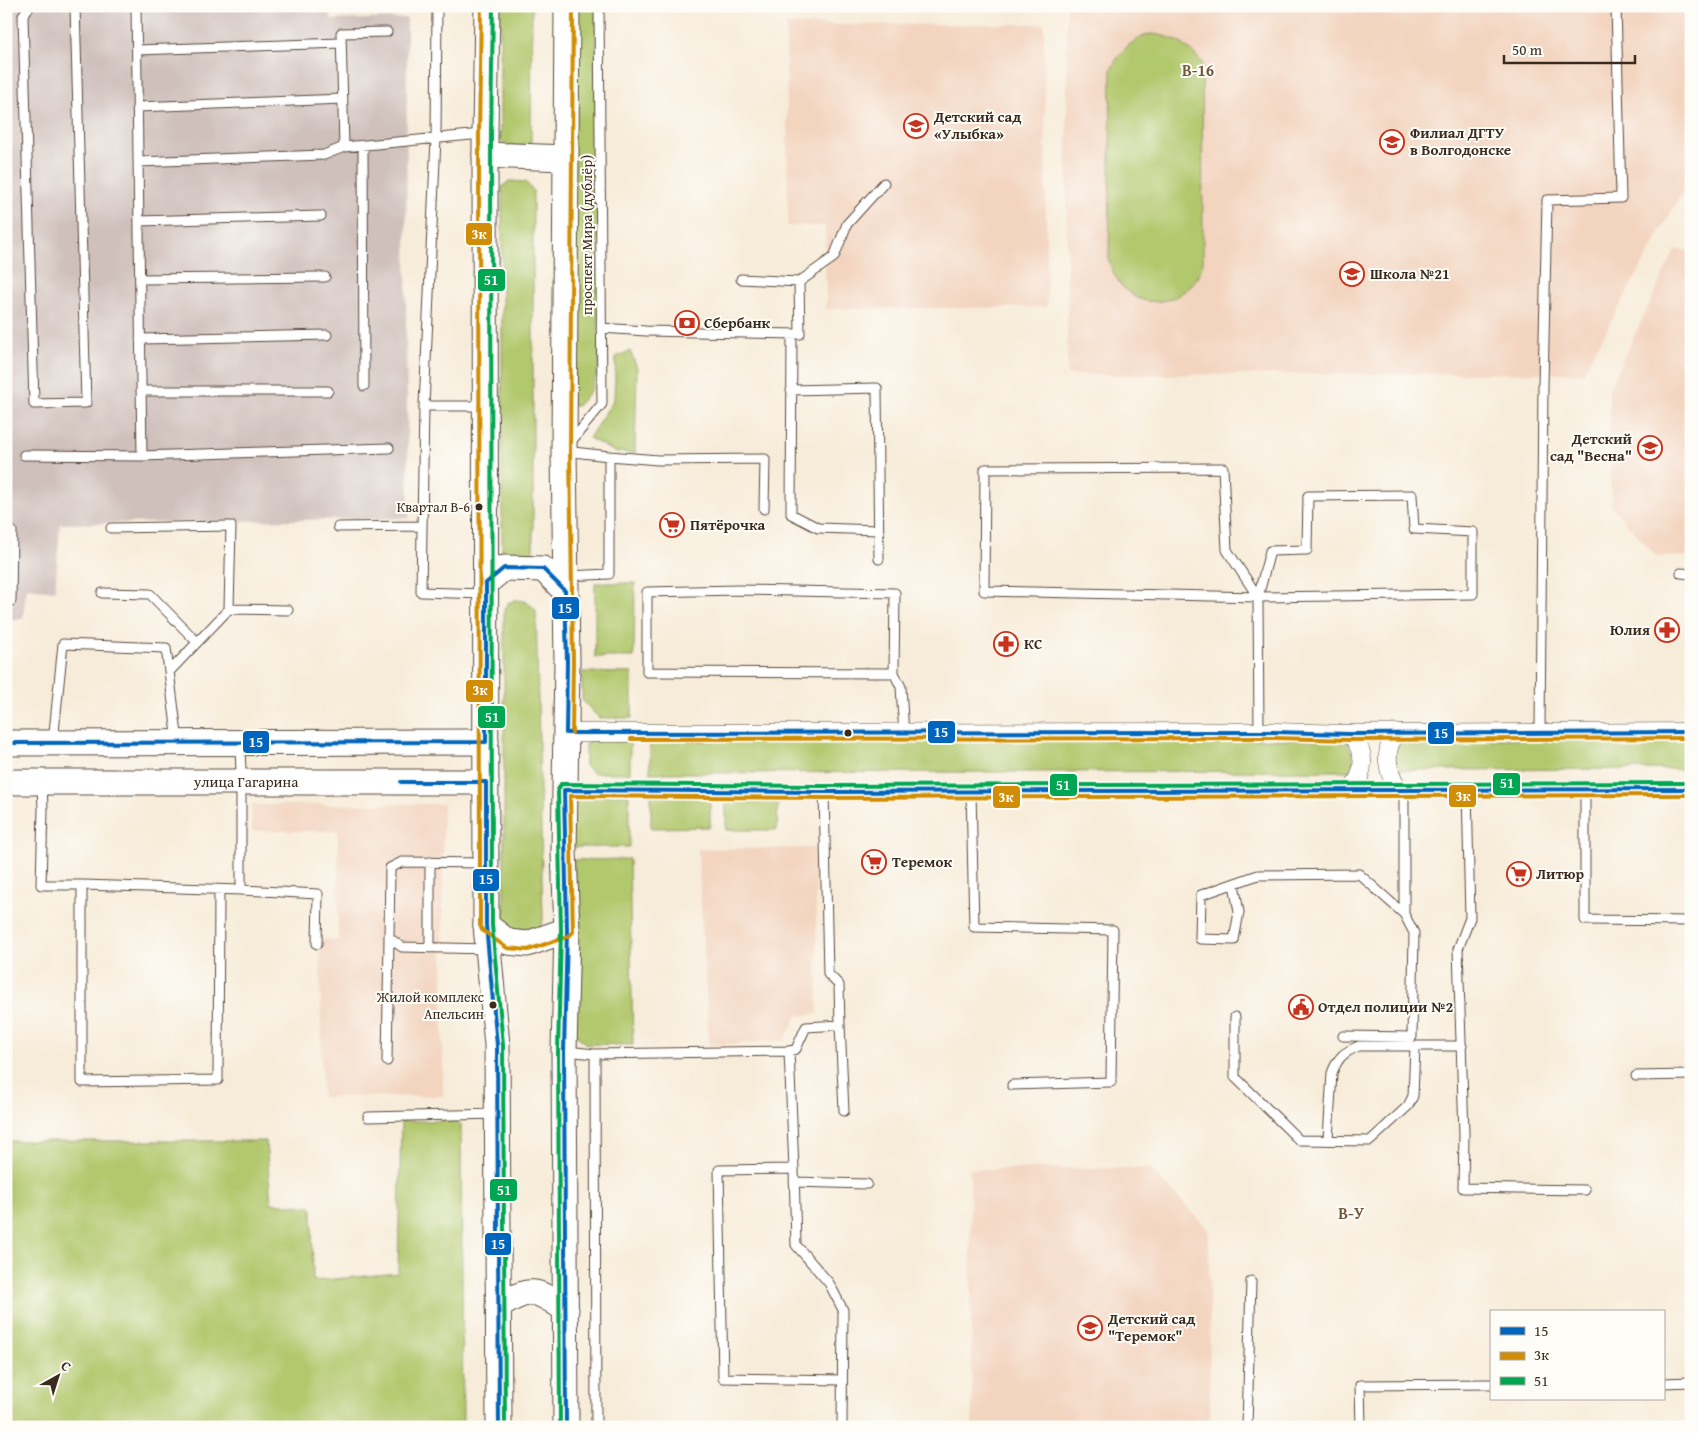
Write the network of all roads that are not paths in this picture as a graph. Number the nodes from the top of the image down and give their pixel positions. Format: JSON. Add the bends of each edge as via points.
{"nodes":[{"id":1,"x":30,"y":6,"type":"edge"},
{"id":2,"x":76,"y":6,"type":"edge"},
{"id":3,"x":136,"y":6,"type":"edge"},
{"id":4,"x":437,"y":6,"type":"edge"},
{"id":5,"x":487,"y":6,"type":"edge"},
{"id":6,"x":567,"y":6,"type":"edge"},
{"id":7,"x":599,"y":6,"type":"edge"},
{"id":8,"x":1616,"y":6,"type":"edge"},
{"id":9,"x":387,"y":32,"type":"dead end"},
{"id":10,"x":341,"y":43,"type":"junction"},
{"id":11,"x":136,"y":50,"type":"junction"},
{"id":12,"x":343,"y":99,"type":"junction"},
{"id":13,"x":137,"y":107,"type":"junction"},
{"id":14,"x":436,"y":138,"type":"junction"},
{"id":15,"x":485,"y":145,"type":"junction"},
{"id":16,"x":363,"y":146,"type":"junction"},
{"id":17,"x":344,"y":147,"type":"junction"},
{"id":18,"x":566,"y":158,"type":"junction"},
{"id":19,"x":138,"y":162,"type":"junction"},
{"id":20,"x":884,"y":183,"type":"dead end"},
{"id":21,"x":321,"y":216,"type":"dead end"},
{"id":22,"x":139,"y":221,"type":"junction"},
{"id":23,"x":325,"y":277,"type":"dead end"},
{"id":24,"x":140,"y":279,"type":"junction"},
{"id":25,"x":741,"y":279,"type":"dead end"},
{"id":26,"x":799,"y":282,"type":"junction"},
{"id":27,"x":601,"y":328,"type":"junction"},
{"id":28,"x":326,"y":334,"type":"dead end"},
{"id":29,"x":792,"y":334,"type":"junction"},
{"id":30,"x":140,"y":339,"type":"junction"},
{"id":31,"x":364,"y":386,"type":"dead end"},
{"id":32,"x":791,"y":390,"type":"junction"},
{"id":33,"x":141,"y":391,"type":"junction"},
{"id":34,"x":328,"y":391,"type":"dead end"},
{"id":35,"x":424,"y":406,"type":"junction"},
{"id":36,"x":485,"y":406,"type":"junction"},
{"id":37,"x":388,"y":448,"type":"dead end"},
{"id":38,"x":564,"y":450,"type":"junction"},
{"id":39,"x":24,"y":455,"type":"dead end"},
{"id":40,"x":142,"y":456,"type":"junction"},
{"id":41,"x":609,"y":456,"type":"junction"},
{"id":42,"x":764,"y":509,"type":"dead end"},
{"id":43,"x":422,"y":526,"type":"junction"},
{"id":44,"x":338,"y":527,"type":"dead end"},
{"id":45,"x":111,"y":528,"type":"dead end"},
{"id":46,"x":878,"y":530,"type":"junction"},
{"id":47,"x":12,"y":531,"type":"dead end"},
{"id":48,"x":879,"y":559,"type":"dead end"},
{"id":49,"x":565,"y":583,"type":"junction"},
{"id":50,"x":486,"y":588,"type":"junction"},
{"id":51,"x":102,"y":593,"type":"dead end"},
{"id":52,"x":1258,"y":597,"type":"junction"},
{"id":53,"x":6,"y":602,"type":"edge"},
{"id":54,"x":229,"y":608,"type":"junction"},
{"id":55,"x":288,"y":610,"type":"dead end"},
{"id":56,"x":197,"y":642,"type":"junction"},
{"id":57,"x":169,"y":672,"type":"junction"},
{"id":58,"x":894,"y":673,"type":"junction"},
{"id":59,"x":1259,"y":732,"type":"junction"},
{"id":60,"x":1395,"y":732,"type":"junction"},
{"id":61,"x":1540,"y":732,"type":"junction"},
{"id":62,"x":1691,"y":732,"type":"edge"},
{"id":63,"x":566,"y":733,"type":"junction"},
{"id":64,"x":904,"y":734,"type":"junction"},
{"id":65,"x":1350,"y":734,"type":"junction"},
{"id":66,"x":231,"y":741,"type":"junction"},
{"id":67,"x":6,"y":742,"type":"edge"},
{"id":68,"x":53,"y":742,"type":"junction"},
{"id":69,"x":178,"y":742,"type":"junction"},
{"id":70,"x":486,"y":742,"type":"junction"},
{"id":71,"x":6,"y":782,"type":"edge"},
{"id":72,"x":42,"y":782,"type":"junction"},
{"id":73,"x":235,"y":782,"type":"junction"},
{"id":74,"x":486,"y":782,"type":"junction"},
{"id":75,"x":1352,"y":789,"type":"junction"},
{"id":76,"x":1401,"y":789,"type":"junction"},
{"id":77,"x":1467,"y":789,"type":"junction"},
{"id":78,"x":1584,"y":789,"type":"junction"},
{"id":79,"x":1691,"y":789,"type":"edge"},
{"id":80,"x":564,"y":790,"type":"junction"},
{"id":81,"x":972,"y":791,"type":"junction"},
{"id":82,"x":824,"y":792,"type":"junction"},
{"id":83,"x":430,"y":862,"type":"junction"},
{"id":84,"x":486,"y":863,"type":"junction"},
{"id":85,"x":82,"y":884,"type":"junction"},
{"id":86,"x":1234,"y":884,"type":"junction"},
{"id":87,"x":219,"y":890,"type":"junction"},
{"id":88,"x":241,"y":890,"type":"junction"},
{"id":89,"x":1404,"y":914,"type":"junction"},
{"id":90,"x":1691,"y":921,"type":"edge"},
{"id":91,"x":567,"y":930,"type":"junction"},
{"id":92,"x":487,"y":937,"type":"junction"},
{"id":93,"x":389,"y":938,"type":"junction"},
{"id":94,"x":317,"y":944,"type":"dead end"},
{"id":95,"x":430,"y":948,"type":"junction"},
{"id":96,"x":1235,"y":1017,"type":"dead end"},
{"id":97,"x":840,"y":1026,"type":"junction"},
{"id":98,"x":1343,"y":1036,"type":"dead end"},
{"id":99,"x":1415,"y":1046,"type":"junction"},
{"id":100,"x":1462,"y":1046,"type":"junction"},
{"id":101,"x":564,"y":1050,"type":"junction"},
{"id":102,"x":789,"y":1051,"type":"junction"},
{"id":103,"x":595,"y":1054,"type":"junction"},
{"id":104,"x":387,"y":1061,"type":"dead end"},
{"id":105,"x":1636,"y":1076,"type":"dead end"},
{"id":106,"x":1691,"y":1076,"type":"edge"},
{"id":107,"x":1012,"y":1085,"type":"dead end"},
{"id":108,"x":844,"y":1111,"type":"dead end"},
{"id":109,"x":497,"y":1114,"type":"junction"},
{"id":110,"x":368,"y":1116,"type":"dead end"},
{"id":111,"x":1328,"y":1139,"type":"junction"},
{"id":112,"x":794,"y":1169,"type":"junction"},
{"id":113,"x":794,"y":1182,"type":"junction"},
{"id":114,"x":867,"y":1184,"type":"dead end"},
{"id":115,"x":1585,"y":1190,"type":"dead end"},
{"id":116,"x":1251,"y":1281,"type":"dead end"},
{"id":117,"x":498,"y":1307,"type":"junction"},
{"id":118,"x":566,"y":1310,"type":"junction"},
{"id":119,"x":842,"y":1380,"type":"junction"},
{"id":120,"x":1691,"y":1382,"type":"edge"},
{"id":121,"x":1664,"y":1383,"type":"edge"},
{"id":122,"x":1490,"y":1384,"type":"edge"},
{"id":123,"x":499,"y":1427,"type":"edge"},
{"id":124,"x":566,"y":1427,"type":"edge"},
{"id":125,"x":596,"y":1427,"type":"edge"},
{"id":126,"x":842,"y":1427,"type":"edge"},
{"id":127,"x":1247,"y":1427,"type":"edge"},
{"id":128,"x":1361,"y":1427,"type":"edge"}],
"edges":[{"from":1,"to":2,"type":"lane","via":[[23,15],[34,404],[86,402]]},
{"from":3,"to":11,"type":"lane"},
{"from":4,"to":14,"type":"lane"},
{"from":5,"to":15,"type":"main road"},
{"from":6,"to":18,"type":"main road"},
{"from":7,"to":27,"type":"lane","name":"проспект Мира (дублёр)"},
{"from":8,"to":61,"type":"lane","via":[[1621,198],[1547,200]]},
{"from":9,"to":10,"type":"lane","via":[[341,33]]},
{"from":10,"to":11,"type":"lane"},
{"from":10,"to":12,"type":"lane"},
{"from":11,"to":13,"type":"lane"},
{"from":12,"to":13,"type":"lane"},
{"from":12,"to":17,"type":"lane"},
{"from":13,"to":19,"type":"lane"},
{"from":14,"to":15,"type":"lane"},
{"from":14,"to":16,"type":"lane"},
{"from":14,"to":35,"type":"lane"},
{"from":15,"to":18,"type":"main road"},
{"from":15,"to":36,"type":"main road"},
{"from":16,"to":17,"type":"lane"},
{"from":16,"to":31,"type":"lane"},
{"from":17,"to":19,"type":"lane","via":[[324,155]]},
{"from":18,"to":38,"type":"main road"},
{"from":19,"to":22,"type":"lane"},
{"from":20,"to":26,"type":"lane","via":[[847,224],[834,257]]},
{"from":21,"to":22,"type":"lane"},
{"from":22,"to":24,"type":"lane"},
{"from":23,"to":24,"type":"lane"},
{"from":24,"to":30,"type":"lane"},
{"from":25,"to":26,"type":"lane"},
{"from":26,"to":29,"type":"lane","via":[[800,334]]},
{"from":27,"to":29,"type":"lane"},
{"from":27,"to":38,"type":"lane","name":"проспект Мира (дублёр)","via":[[602,404]]},
{"from":28,"to":30,"type":"lane"},
{"from":29,"to":32,"type":"lane"},
{"from":30,"to":33,"type":"lane"},
{"from":32,"to":46,"type":"lane","via":[[791,514],[818,528]]},
{"from":32,"to":46,"type":"lane","via":[[877,388]]},
{"from":33,"to":34,"type":"lane"},
{"from":33,"to":40,"type":"lane"},
{"from":35,"to":36,"type":"lane"},
{"from":35,"to":43,"type":"lane"},
{"from":36,"to":50,"type":"main road"},
{"from":37,"to":40,"type":"lane"},
{"from":38,"to":41,"type":"lane"},
{"from":38,"to":49,"type":"main road"},
{"from":39,"to":40,"type":"lane"},
{"from":41,"to":42,"type":"lane","via":[[658,460],[765,459]]},
{"from":41,"to":49,"type":"lane","via":[[610,574]]},
{"from":43,"to":44,"type":"lane"},
{"from":43,"to":50,"type":"lane","via":[[421,592]]},
{"from":45,"to":54,"type":"lane","via":[[231,526]]},
{"from":46,"to":48,"type":"lane"},
{"from":47,"to":53,"type":"lane","via":[[11,601]]},
{"from":49,"to":50,"type":"main road","via":[[543,569],[504,568]]},
{"from":49,"to":63,"type":"main road"},
{"from":50,"to":70,"type":"main road"},
{"from":51,"to":56,"type":"lane","via":[[150,594]]},
{"from":52,"to":52,"type":"lane","via":[[1270,551],[1307,550],[1308,496],[1412,495],[1414,529],[1473,532],[1473,594]]},
{"from":52,"to":52,"type":"lane","via":[[984,591],[985,469],[1223,468],[1227,550]]},
{"from":52,"to":59,"type":"lane"},
{"from":54,"to":55,"type":"lane"},
{"from":54,"to":56,"type":"lane"},
{"from":56,"to":57,"type":"lane"},
{"from":57,"to":68,"type":"lane","via":[[166,648],[63,644]]},
{"from":57,"to":69,"type":"lane"},
{"from":58,"to":58,"type":"lane","via":[[895,593],[647,592],[647,672]]},
{"from":58,"to":64,"type":"lane","via":[[901,687]]},
{"from":59,"to":64,"type":"street"},
{"from":59,"to":65,"type":"street"},
{"from":60,"to":61,"type":"street"},
{"from":60,"to":65,"type":"street"},
{"from":60,"to":76,"type":"street","via":[[1387,760],[1391,779]]},
{"from":61,"to":62,"type":"street"},
{"from":63,"to":64,"type":"street"},
{"from":63,"to":80,"type":"main road"},
{"from":65,"to":75,"type":"street","via":[[1360,748],[1363,765]]},
{"from":66,"to":69,"type":"main road"},
{"from":66,"to":70,"type":"main road"},
{"from":66,"to":73,"type":"lane","via":[[240,750],[241,770]]},
{"from":67,"to":68,"type":"main road"},
{"from":68,"to":69,"type":"main road"},
{"from":70,"to":74,"type":"main road"},
{"from":71,"to":72,"type":"main road","name":"улица Гагарина"},
{"from":72,"to":73,"type":"main road","name":"улица Гагарина"},
{"from":72,"to":85,"type":"lane","via":[[41,885]]},
{"from":73,"to":74,"type":"main road","name":"улица Гагарина"},
{"from":73,"to":88,"type":"lane"},
{"from":74,"to":84,"type":"main road"},
{"from":75,"to":76,"type":"street"},
{"from":75,"to":81,"type":"street"},
{"from":76,"to":77,"type":"street"},
{"from":76,"to":89,"type":"lane"},
{"from":77,"to":78,"type":"street"},
{"from":77,"to":100,"type":"lane","via":[[1470,918],[1458,949]]},
{"from":78,"to":79,"type":"street"},
{"from":78,"to":90,"type":"lane","via":[[1585,920]]},
{"from":80,"to":82,"type":"street"},
{"from":80,"to":91,"type":"main road"},
{"from":81,"to":82,"type":"street"},
{"from":81,"to":107,"type":"lane","via":[[974,927],[1113,930],[1111,1082]]},
{"from":82,"to":97,"type":"lane","via":[[828,974],[839,985]]},
{"from":83,"to":84,"type":"lane"},
{"from":83,"to":93,"type":"lane","via":[[402,862],[390,868]]},
{"from":83,"to":95,"type":"lane"},
{"from":84,"to":92,"type":"main road"},
{"from":85,"to":87,"type":"lane"},
{"from":85,"to":87,"type":"lane","via":[[82,1082],[218,1080]]},
{"from":86,"to":86,"type":"lane","via":[[1201,895],[1200,938],[1234,940],[1239,912]]},
{"from":86,"to":89,"type":"lane","via":[[1258,876],[1359,874]]},
{"from":87,"to":88,"type":"lane"},
{"from":88,"to":94,"type":"lane","via":[[318,894]]},
{"from":89,"to":98,"type":"lane","via":[[1414,933],[1412,1036]]},
{"from":91,"to":92,"type":"main road","via":[[527,944]]},
{"from":91,"to":101,"type":"main road"},
{"from":92,"to":95,"type":"lane"},
{"from":92,"to":109,"type":"main road","via":[[497,1045]]},
{"from":93,"to":95,"type":"lane","via":[[402,948]]},
{"from":93,"to":104,"type":"lane"},
{"from":96,"to":111,"type":"lane","via":[[1235,1077],[1299,1140]]},
{"from":97,"to":102,"type":"lane","via":[[806,1027],[796,1049]]},
{"from":97,"to":108,"type":"lane"},
{"from":99,"to":100,"type":"lane"},
{"from":99,"to":111,"type":"lane","via":[[1413,1096],[1408,1106],[1370,1140]]},
{"from":99,"to":111,"type":"lane","via":[[1359,1046],[1345,1052],[1332,1073]]},
{"from":100,"to":115,"type":"lane","via":[[1464,1188]]},
{"from":101,"to":103,"type":"lane"},
{"from":101,"to":118,"type":"main road"},
{"from":102,"to":103,"type":"lane"},
{"from":102,"to":112,"type":"lane"},
{"from":103,"to":125,"type":"lane"},
{"from":105,"to":106,"type":"lane"},
{"from":109,"to":110,"type":"lane"},
{"from":109,"to":117,"type":"main road"},
{"from":112,"to":113,"type":"lane"},
{"from":112,"to":119,"type":"lane","via":[[719,1170],[723,1378]]},
{"from":113,"to":114,"type":"lane"},
{"from":113,"to":119,"type":"lane","via":[[796,1245],[829,1282],[843,1310]]},
{"from":116,"to":127,"type":"lane"},
{"from":117,"to":118,"type":"main road","via":[[516,1295],[533,1292],[550,1298]]},
{"from":117,"to":123,"type":"main road"},
{"from":118,"to":124,"type":"main road"},
{"from":119,"to":126,"type":"lane"},
{"from":120,"to":121,"type":"lane"},
{"from":122,"to":128,"type":"lane","via":[[1360,1385]]}]}
